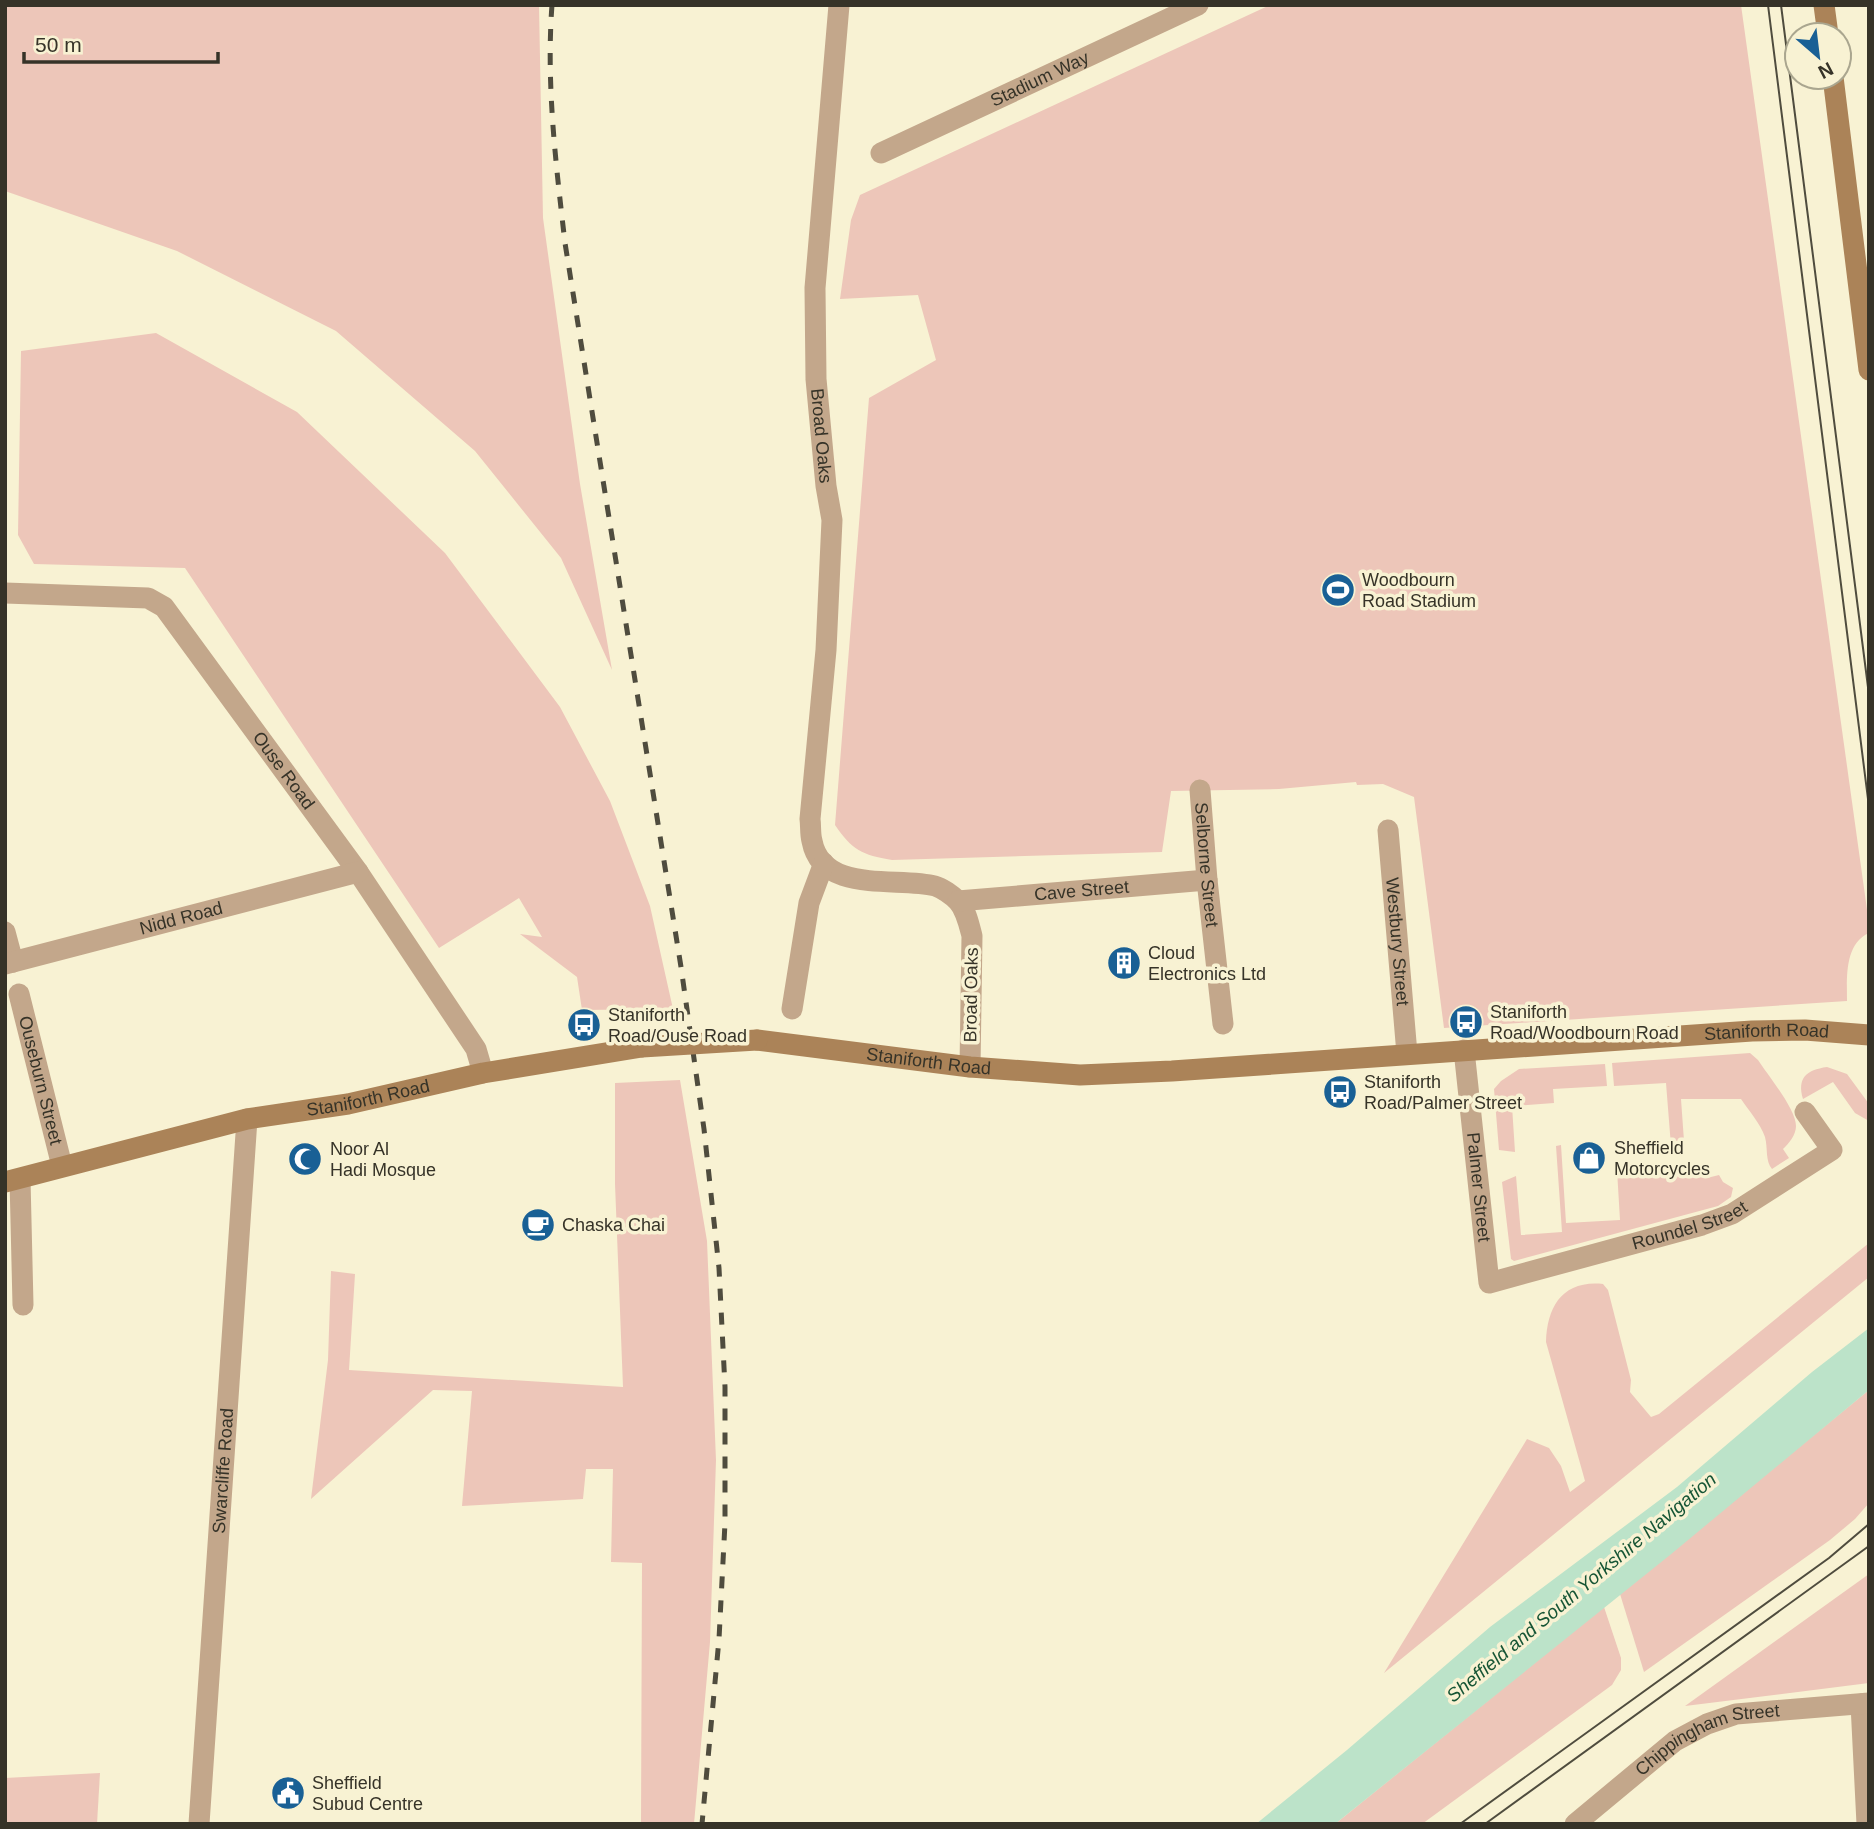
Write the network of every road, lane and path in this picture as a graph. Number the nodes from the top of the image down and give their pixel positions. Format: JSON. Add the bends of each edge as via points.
{"nodes":[{"id":1,"x":839,"y":5,"type":"edge"},
{"id":2,"x":1198,"y":5,"type":"edge"},
{"id":3,"x":1835,"y":91,"type":"edge"},
{"id":4,"x":881,"y":153,"type":"dead end"},
{"id":5,"x":1867,"y":340,"type":"edge"},
{"id":6,"x":1869,"y":370,"type":"edge"},
{"id":7,"x":5,"y":593,"type":"edge"},
{"id":8,"x":1200,"y":790,"type":"dead end"},
{"id":9,"x":1388,"y":831,"type":"dead end"},
{"id":10,"x":824,"y":863,"type":"junction"},
{"id":11,"x":358,"y":872,"type":"junction"},
{"id":12,"x":1207,"y":880,"type":"junction"},
{"id":13,"x":958,"y":901,"type":"junction"},
{"id":14,"x":5,"y":932,"type":"edge"},
{"id":15,"x":9,"y":963,"type":"edge"},
{"id":16,"x":19,"y":994,"type":"dead end"},
{"id":17,"x":792,"y":1009,"type":"dead end"},
{"id":18,"x":1223,"y":1024,"type":"dead end"},
{"id":19,"x":1868,"y":1036,"type":"edge"},
{"id":20,"x":1464,"y":1050,"type":"junction"},
{"id":21,"x":1407,"y":1054,"type":"junction"},
{"id":22,"x":970,"y":1067,"type":"junction"},
{"id":23,"x":483,"y":1073,"type":"junction"},
{"id":24,"x":1805,"y":1112,"type":"dead end"},
{"id":25,"x":247,"y":1119,"type":"junction"},
{"id":26,"x":62,"y":1166,"type":"junction"},
{"id":27,"x":12,"y":1180,"type":"edge"},
{"id":28,"x":1489,"y":1283,"type":"joint"},
{"id":29,"x":23,"y":1305,"type":"dead end"},
{"id":30,"x":1865,"y":1703,"type":"edge"},
{"id":31,"x":199,"y":1824,"type":"edge"},
{"id":32,"x":1575,"y":1824,"type":"edge"},
{"id":33,"x":1867,"y":1824,"type":"edge"}],
"edges":[{"from":1,"to":10,"type":"street","name":"Broad Oaks","via":[[816,288],[816,379],[832,520],[810,819],[812,842]]},
{"from":2,"to":4,"type":"street","name":"Stadium Way"},
{"from":3,"to":5,"type":"main road"},
{"from":5,"to":6,"type":"main road"},
{"from":7,"to":11,"type":"street","name":"Ouse Road","via":[[148,598],[164,607]]},
{"from":8,"to":12,"type":"street","name":"Selborne Street"},
{"from":9,"to":21,"type":"street","name":"Westbury Street"},
{"from":10,"to":13,"type":"street","via":[[842,875],[867,881],[935,886]]},
{"from":10,"to":17,"type":"street","via":[[809,903]]},
{"from":11,"to":15,"type":"street","name":"Nidd Road"},
{"from":11,"to":23,"type":"street","name":"Ouse Road","via":[[476,1049]]},
{"from":12,"to":13,"type":"street","name":"Cave Street"},
{"from":12,"to":18,"type":"street","name":"Selborne Street"},
{"from":13,"to":22,"type":"street","name":"Broad Oaks","via":[[972,936]]},
{"from":14,"to":15,"type":"street"},
{"from":16,"to":26,"type":"street","name":"Ouseburn Street"},
{"from":19,"to":20,"type":"main road","name":"Staniforth Road","via":[[1752,1031]]},
{"from":20,"to":21,"type":"main road","name":"Staniforth Road"},
{"from":20,"to":28,"type":"street","name":"Palmer Street"},
{"from":21,"to":22,"type":"main road","name":"Staniforth Road","via":[[1080,1075]]},
{"from":22,"to":23,"type":"main road","name":"Staniforth Road","bridge":true,"via":[[757,1040],[642,1047]]},
{"from":23,"to":25,"type":"main road","name":"Staniforth Road","via":[[348,1104]]},
{"from":24,"to":28,"type":"street","name":"Roundel Street","via":[[1832,1150],[1732,1214]]},
{"from":25,"to":26,"type":"main road","name":"Staniforth Road"},
{"from":25,"to":31,"type":"street","name":"Swarcliffe Road"},
{"from":26,"to":27,"type":"main road","name":"Staniforth Road"},
{"from":27,"to":29,"type":"street"},
{"from":30,"to":32,"type":"street","name":"Chippingham Street","via":[[1736,1714],[1707,1724],[1675,1741]]},
{"from":30,"to":33,"type":"street"}]}
